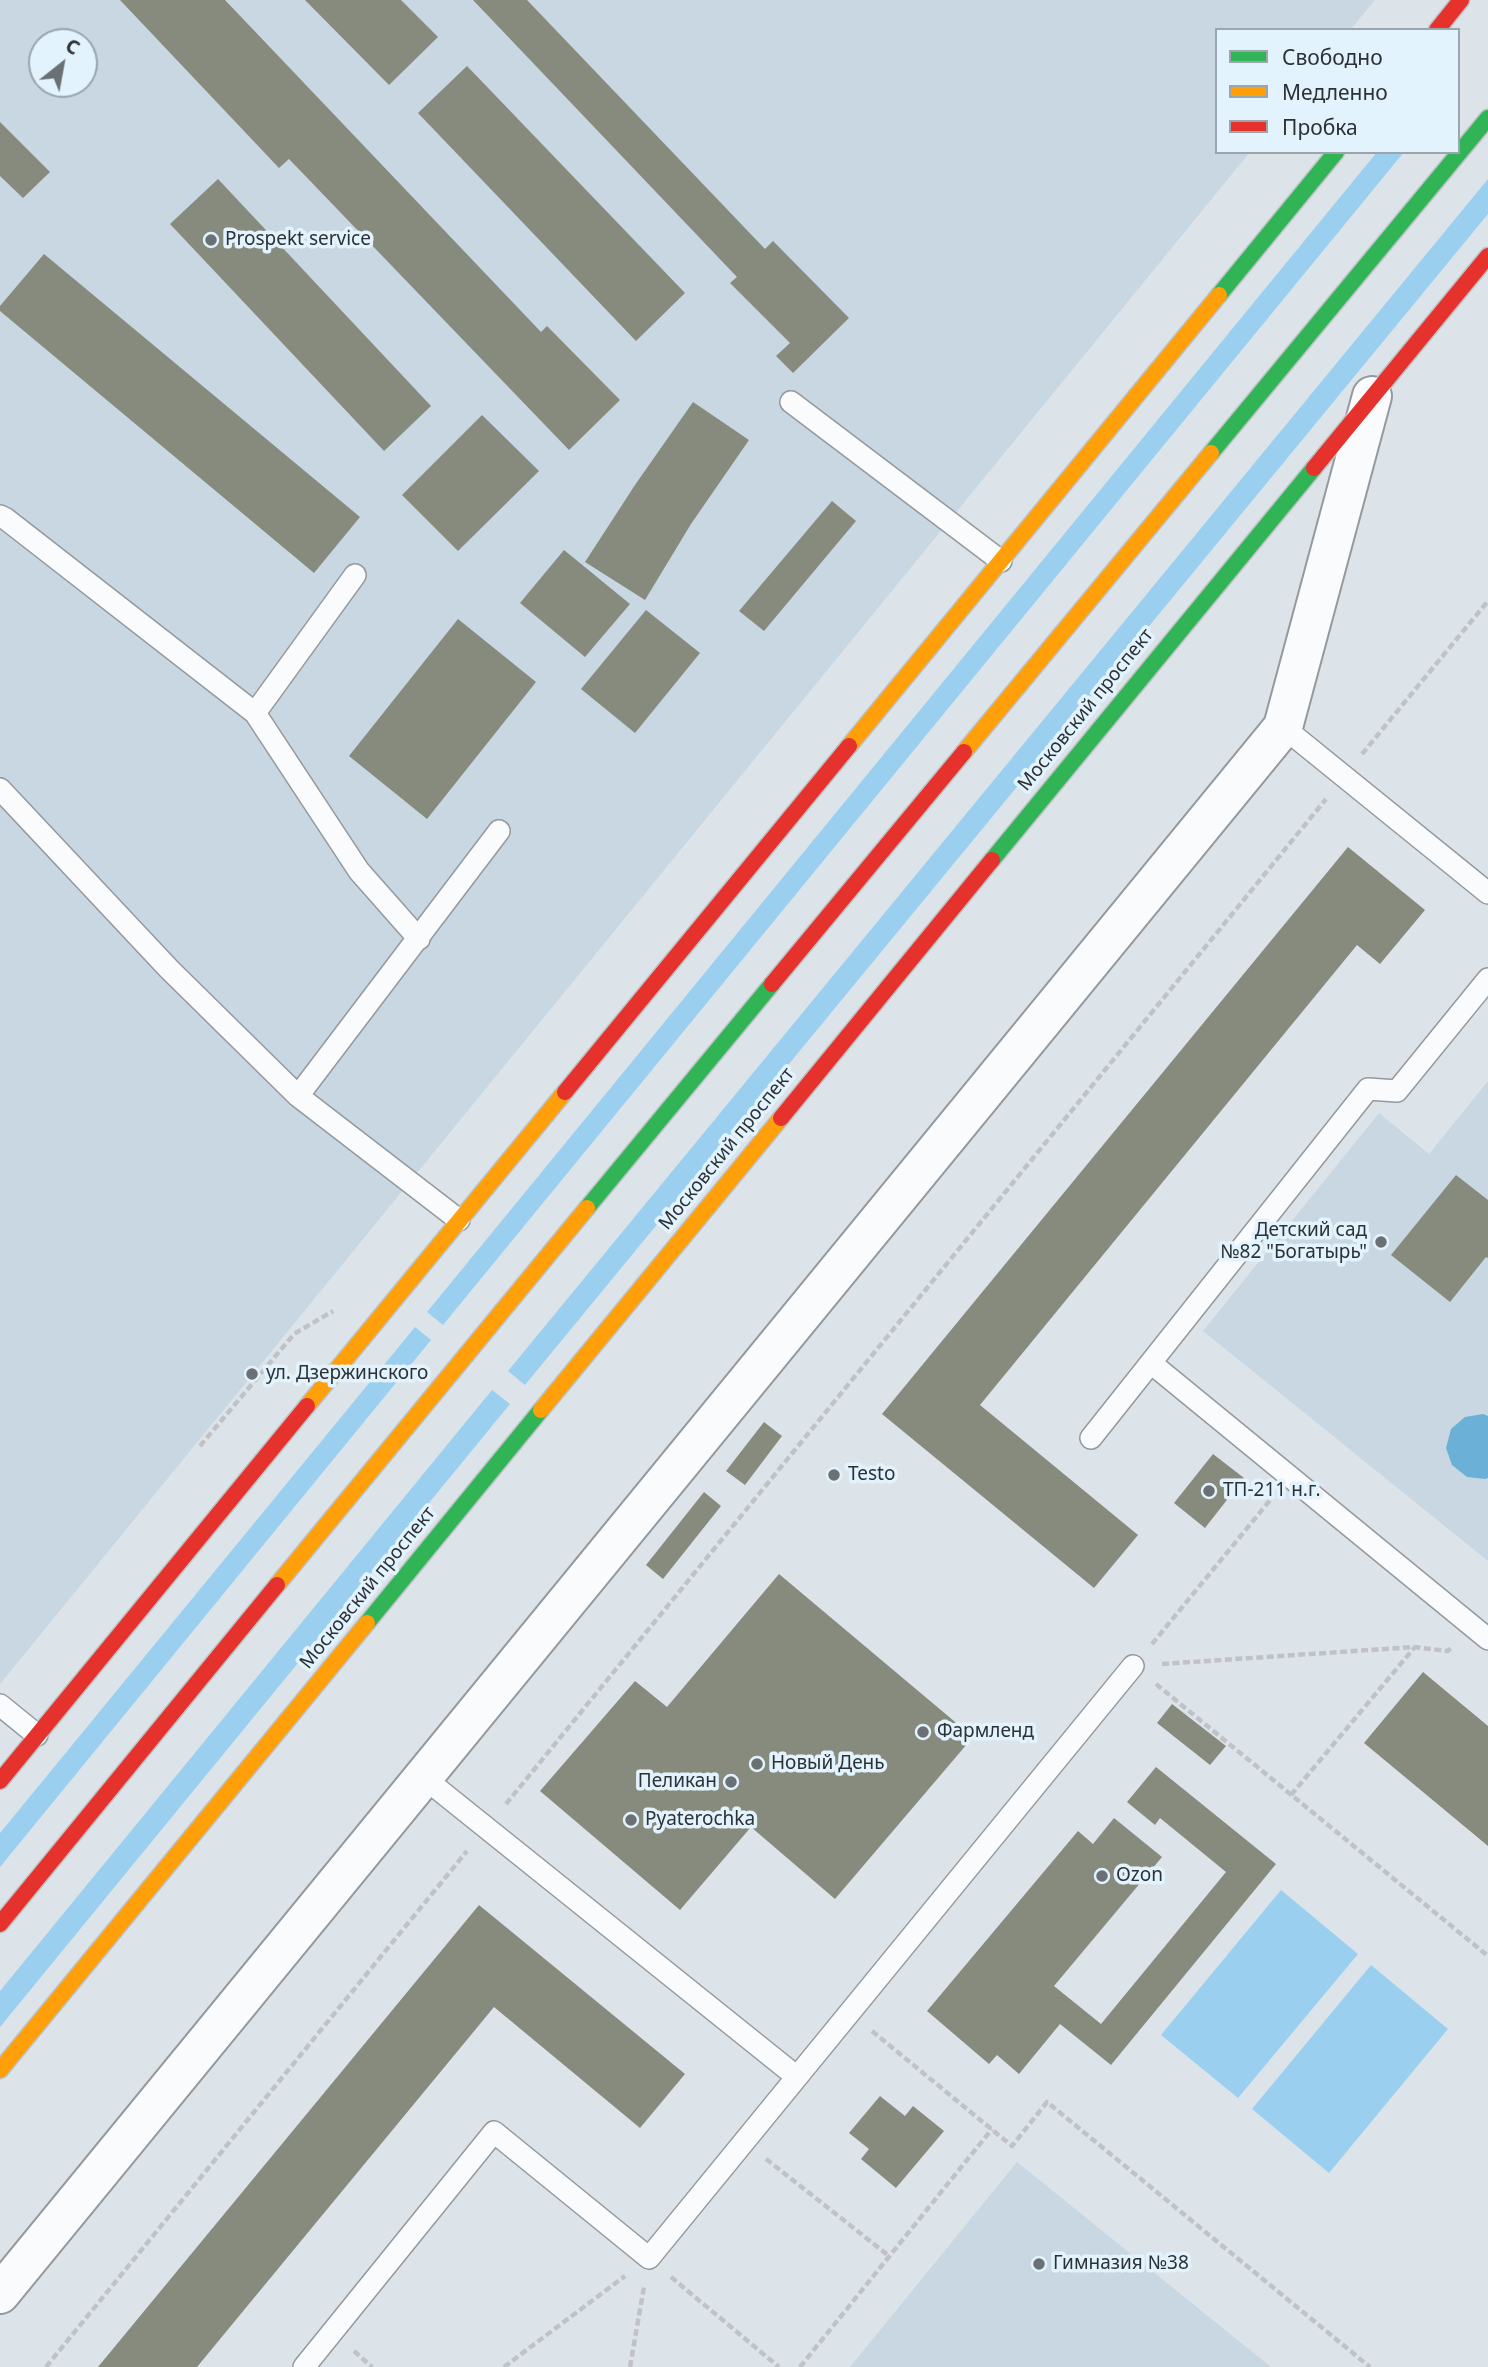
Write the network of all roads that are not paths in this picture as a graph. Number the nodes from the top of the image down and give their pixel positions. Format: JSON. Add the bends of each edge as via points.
{"nodes":[{"id":1,"x":1461,"y":0,"type":"edge"},
{"id":2,"x":1439,"y":28,"type":"edge"},
{"id":3,"x":1488,"y":118,"type":"edge"},
{"id":4,"x":1460,"y":152,"type":"edge"},
{"id":5,"x":1334,"y":154,"type":"edge"},
{"id":6,"x":1458,"y":154,"type":"edge"},
{"id":7,"x":1488,"y":256,"type":"edge"},
{"id":8,"x":1372,"y":396,"type":"junction"},
{"id":9,"x":791,"y":402,"type":"dead end"},
{"id":10,"x":0,"y":516,"type":"edge"},
{"id":11,"x":1001,"y":561,"type":"junction"},
{"id":12,"x":355,"y":575,"type":"dead end"},
{"id":13,"x":255,"y":713,"type":"junction"},
{"id":14,"x":1283,"y":727,"type":"junction"},
{"id":15,"x":0,"y":789,"type":"edge"},
{"id":16,"x":499,"y":831,"type":"dead end"},
{"id":17,"x":1488,"y":893,"type":"edge"},
{"id":18,"x":419,"y":939,"type":"junction"},
{"id":19,"x":1488,"y":979,"type":"edge"},
{"id":20,"x":298,"y":1096,"type":"junction"},
{"id":21,"x":459,"y":1220,"type":"junction"},
{"id":22,"x":1151,"y":1363,"type":"junction"},
{"id":23,"x":1091,"y":1437,"type":"dead end"},
{"id":24,"x":1488,"y":1639,"type":"edge"},
{"id":25,"x":1133,"y":1666,"type":"road end"},
{"id":26,"x":0,"y":1706,"type":"edge"},
{"id":27,"x":37,"y":1735,"type":"junction"},
{"id":28,"x":423,"y":1777,"type":"junction"},
{"id":29,"x":0,"y":1780,"type":"edge"},
{"id":30,"x":0,"y":1924,"type":"edge"},
{"id":31,"x":0,"y":2070,"type":"edge"},
{"id":32,"x":797,"y":2077,"type":"junction"},
{"id":33,"x":0,"y":2294,"type":"edge"},
{"id":34,"x":304,"y":2367,"type":"edge"}],
"edges":[{"from":1,"to":2,"type":"main road"},
{"from":3,"to":4,"type":"main road"},
{"from":5,"to":11,"type":"main road"},
{"from":6,"to":30,"type":"main road"},
{"from":7,"to":8,"type":"main road","name":"Московский проспект"},
{"from":8,"to":14,"type":"street"},
{"from":8,"to":31,"type":"main road","name":"Московский проспект"},
{"from":9,"to":11,"type":"lane"},
{"from":10,"to":13,"type":"lane"},
{"from":11,"to":21,"type":"main road"},
{"from":12,"to":13,"type":"lane"},
{"from":13,"to":18,"type":"lane","via":[[359,871]]},
{"from":14,"to":17,"type":"lane"},
{"from":14,"to":28,"type":"street"},
{"from":15,"to":20,"type":"lane","via":[[169,969]]},
{"from":16,"to":18,"type":"lane"},
{"from":18,"to":20,"type":"lane"},
{"from":19,"to":22,"type":"lane","via":[[1397,1091],[1368,1089]]},
{"from":20,"to":21,"type":"lane"},
{"from":21,"to":27,"type":"main road"},
{"from":22,"to":23,"type":"lane"},
{"from":22,"to":24,"type":"lane"},
{"from":25,"to":32,"type":"lane"},
{"from":26,"to":27,"type":"lane"},
{"from":27,"to":29,"type":"main road"},
{"from":28,"to":32,"type":"lane"},
{"from":28,"to":33,"type":"street"},
{"from":32,"to":34,"type":"lane","via":[[649,2258],[494,2132]]}]}
